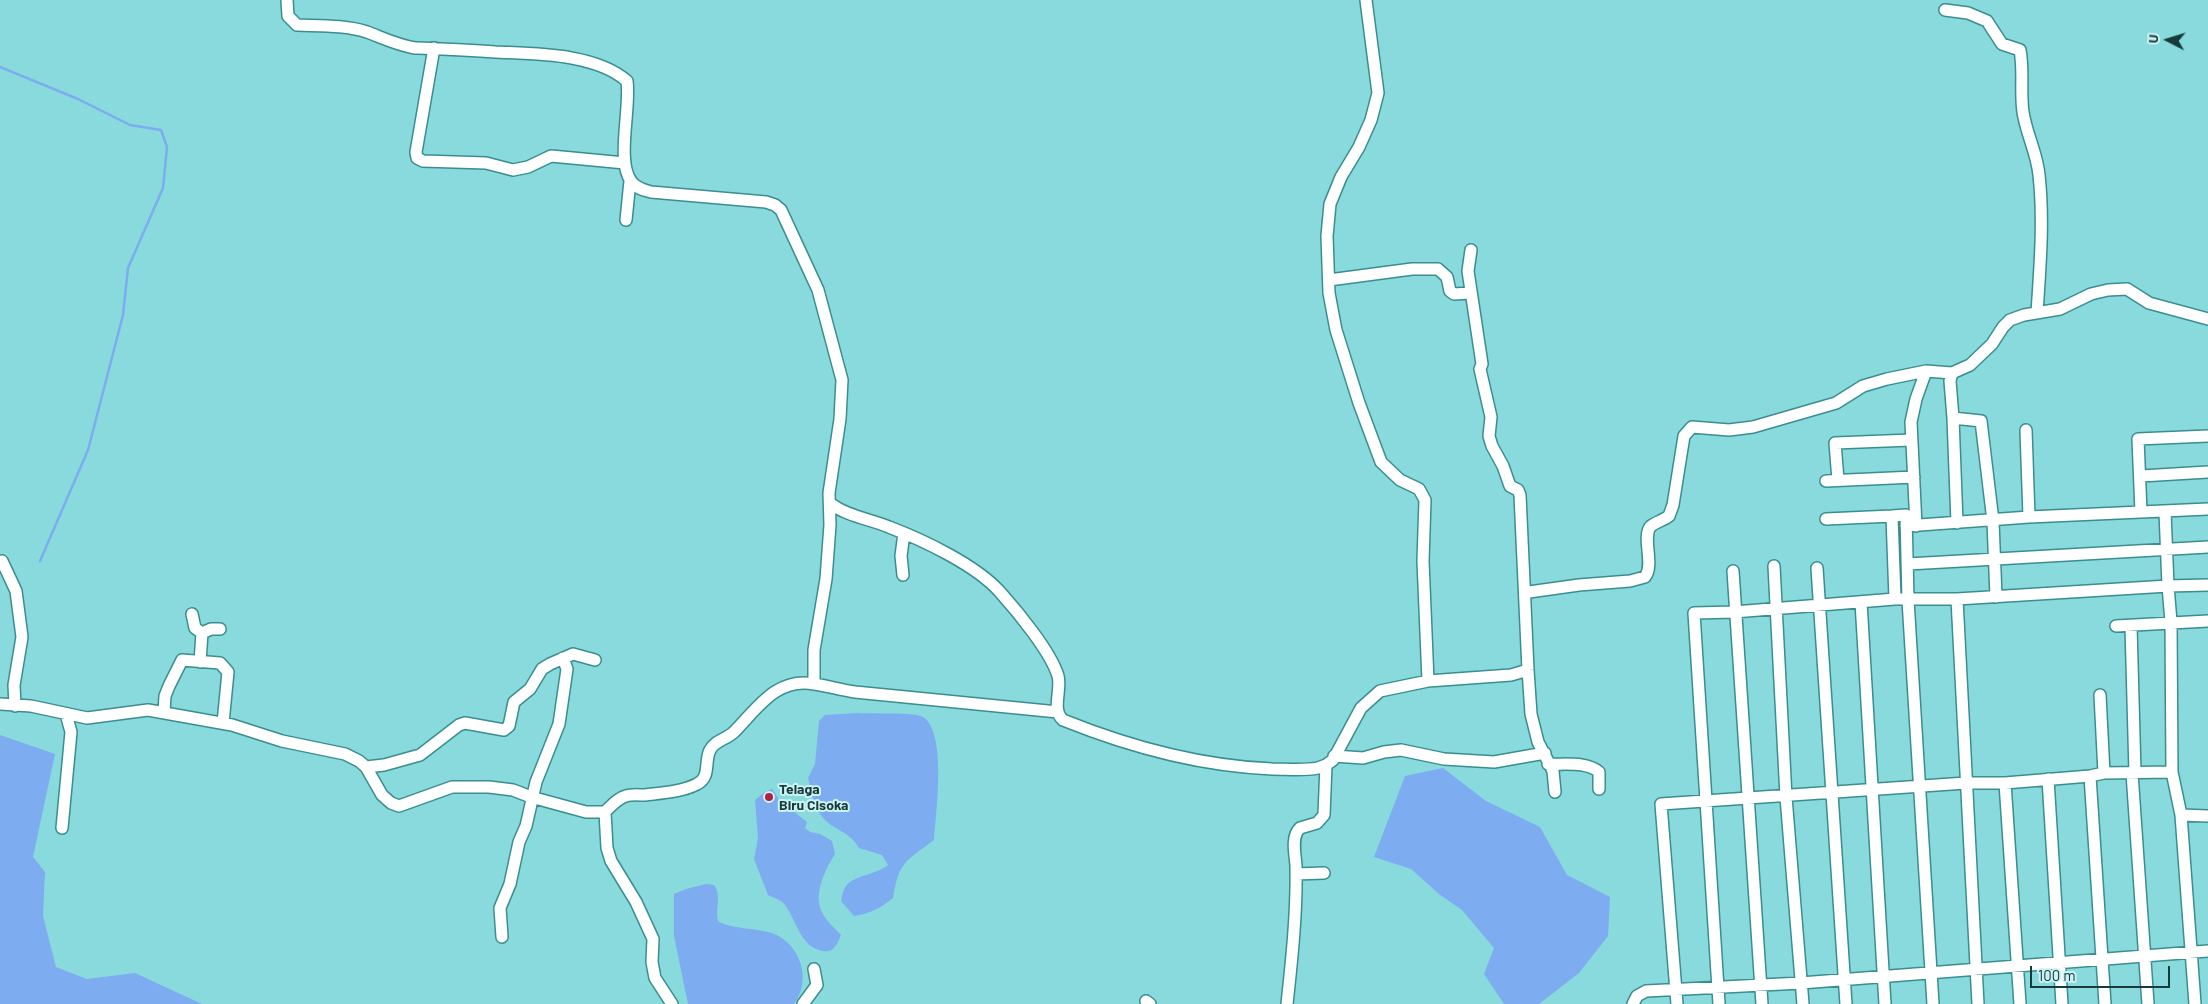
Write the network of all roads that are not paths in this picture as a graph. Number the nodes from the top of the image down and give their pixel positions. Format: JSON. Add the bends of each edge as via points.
{"nodes":[{"id":1,"x":287,"y":0,"type":"edge"},
{"id":2,"x":1366,"y":0,"type":"edge"},
{"id":3,"x":1945,"y":10,"type":"dead end"},
{"id":4,"x":434,"y":48,"type":"junction"},
{"id":5,"x":625,"y":162,"type":"junction"},
{"id":6,"x":630,"y":181,"type":"junction"},
{"id":7,"x":626,"y":220,"type":"dead end"},
{"id":8,"x":1471,"y":250,"type":"dead end"},
{"id":9,"x":1329,"y":280,"type":"junction"},
{"id":10,"x":1470,"y":293,"type":"junction"},
{"id":11,"x":2037,"y":313,"type":"junction"},
{"id":12,"x":2208,"y":320,"type":"edge"},
{"id":13,"x":1926,"y":371,"type":"junction"},
{"id":14,"x":1952,"y":373,"type":"junction"},
{"id":15,"x":1953,"y":418,"type":"junction"},
{"id":16,"x":2026,"y":430,"type":"dead end"},
{"id":17,"x":2208,"y":436,"type":"edge"},
{"id":18,"x":1911,"y":440,"type":"junction"},
{"id":19,"x":2208,"y":472,"type":"edge"},
{"id":20,"x":2140,"y":476,"type":"junction"},
{"id":21,"x":1914,"y":477,"type":"junction"},
{"id":22,"x":830,"y":503,"type":"junction"},
{"id":23,"x":2208,"y":509,"type":"edge"},
{"id":24,"x":2141,"y":512,"type":"junction"},
{"id":25,"x":2165,"y":512,"type":"junction"},
{"id":26,"x":1892,"y":516,"type":"junction"},
{"id":27,"x":2029,"y":518,"type":"junction"},
{"id":28,"x":1826,"y":519,"type":"dead end"},
{"id":29,"x":1993,"y":521,"type":"junction"},
{"id":30,"x":1957,"y":523,"type":"junction"},
{"id":31,"x":1911,"y":526,"type":"junction"},
{"id":32,"x":904,"y":533,"type":"junction"},
{"id":33,"x":2208,"y":547,"type":"edge"},
{"id":34,"x":2166,"y":550,"type":"junction"},
{"id":35,"x":1995,"y":559,"type":"junction"},
{"id":36,"x":2,"y":561,"type":"dead end"},
{"id":37,"x":1908,"y":564,"type":"junction"},
{"id":38,"x":1774,"y":566,"type":"dead end"},
{"id":39,"x":1817,"y":568,"type":"dead end"},
{"id":40,"x":1733,"y":571,"type":"dead end"},
{"id":41,"x":903,"y":575,"type":"dead end"},
{"id":42,"x":2208,"y":585,"type":"edge"},
{"id":43,"x":2168,"y":586,"type":"junction"},
{"id":44,"x":1526,"y":594,"type":"junction"},
{"id":45,"x":1996,"y":597,"type":"junction"},
{"id":46,"x":1894,"y":599,"type":"junction"},
{"id":47,"x":1956,"y":599,"type":"junction"},
{"id":48,"x":1908,"y":600,"type":"junction"},
{"id":49,"x":1861,"y":602,"type":"junction"},
{"id":50,"x":1820,"y":605,"type":"junction"},
{"id":51,"x":1776,"y":608,"type":"junction"},
{"id":52,"x":1734,"y":612,"type":"junction"},
{"id":53,"x":192,"y":614,"type":"dead end"},
{"id":54,"x":2171,"y":622,"type":"junction"},
{"id":55,"x":2208,"y":622,"type":"edge"},
{"id":56,"x":2116,"y":626,"type":"dead end"},
{"id":57,"x":2131,"y":626,"type":"junction"},
{"id":58,"x":220,"y":629,"type":"dead end"},
{"id":59,"x":202,"y":633,"type":"junction"},
{"id":60,"x":563,"y":658,"type":"junction"},
{"id":61,"x":595,"y":660,"type":"dead end"},
{"id":62,"x":200,"y":662,"type":"junction"},
{"id":63,"x":1528,"y":670,"type":"junction"},
{"id":64,"x":1428,"y":681,"type":"junction"},
{"id":65,"x":814,"y":684,"type":"junction"},
{"id":66,"x":2100,"y":695,"type":"dead end"},
{"id":67,"x":0,"y":704,"type":"edge"},
{"id":68,"x":15,"y":706,"type":"junction"},
{"id":69,"x":164,"y":712,"type":"junction"},
{"id":70,"x":1058,"y":712,"type":"junction"},
{"id":71,"x":66,"y":714,"type":"junction"},
{"id":72,"x":223,"y":723,"type":"junction"},
{"id":73,"x":1334,"y":756,"type":"junction"},
{"id":74,"x":1546,"y":759,"type":"junction"},
{"id":75,"x":1326,"y":765,"type":"junction"},
{"id":76,"x":366,"y":767,"type":"junction"},
{"id":77,"x":2172,"y":772,"type":"junction"},
{"id":78,"x":2104,"y":773,"type":"junction"},
{"id":79,"x":2133,"y":773,"type":"junction"},
{"id":80,"x":2090,"y":776,"type":"junction"},
{"id":81,"x":2048,"y":779,"type":"junction"},
{"id":82,"x":1966,"y":783,"type":"junction"},
{"id":83,"x":2005,"y":783,"type":"junction"},
{"id":84,"x":1921,"y":786,"type":"junction"},
{"id":85,"x":1599,"y":788,"type":"dead end"},
{"id":86,"x":1873,"y":789,"type":"junction"},
{"id":87,"x":1554,"y":792,"type":"dead end"},
{"id":88,"x":1832,"y":793,"type":"junction"},
{"id":89,"x":531,"y":797,"type":"junction"},
{"id":90,"x":1786,"y":797,"type":"junction"},
{"id":91,"x":1748,"y":799,"type":"junction"},
{"id":92,"x":1704,"y":801,"type":"junction"},
{"id":93,"x":605,"y":812,"type":"junction"},
{"id":94,"x":2181,"y":815,"type":"junction"},
{"id":95,"x":2208,"y":816,"type":"edge"},
{"id":96,"x":62,"y":828,"type":"dead end"},
{"id":97,"x":1324,"y":873,"type":"dead end"},
{"id":98,"x":1296,"y":874,"type":"junction"},
{"id":99,"x":502,"y":937,"type":"dead end"},
{"id":100,"x":2208,"y":951,"type":"edge"},
{"id":101,"x":2192,"y":952,"type":"junction"},
{"id":102,"x":2145,"y":957,"type":"junction"},
{"id":103,"x":2104,"y":961,"type":"junction"},
{"id":104,"x":2059,"y":964,"type":"junction"},
{"id":105,"x":2018,"y":967,"type":"junction"},
{"id":106,"x":814,"y":969,"type":"dead end"},
{"id":107,"x":1976,"y":970,"type":"junction"},
{"id":108,"x":1931,"y":974,"type":"junction"},
{"id":109,"x":1883,"y":977,"type":"junction"},
{"id":110,"x":1845,"y":980,"type":"junction"},
{"id":111,"x":1801,"y":983,"type":"junction"},
{"id":112,"x":1760,"y":985,"type":"junction"},
{"id":113,"x":1717,"y":987,"type":"junction"},
{"id":114,"x":1676,"y":991,"type":"junction"},
{"id":115,"x":672,"y":1004,"type":"edge"},
{"id":116,"x":802,"y":1004,"type":"edge"},
{"id":117,"x":1287,"y":1004,"type":"edge"},
{"id":118,"x":1633,"y":1004,"type":"edge"},
{"id":119,"x":1677,"y":1004,"type":"edge"},
{"id":120,"x":1719,"y":1004,"type":"edge"},
{"id":121,"x":1762,"y":1004,"type":"edge"},
{"id":122,"x":1803,"y":1004,"type":"edge"},
{"id":123,"x":1846,"y":1004,"type":"edge"},
{"id":124,"x":1885,"y":1004,"type":"edge"},
{"id":125,"x":1933,"y":1004,"type":"edge"},
{"id":126,"x":1978,"y":1004,"type":"edge"},
{"id":127,"x":2020,"y":1004,"type":"edge"},
{"id":128,"x":2062,"y":1004,"type":"edge"},
{"id":129,"x":2105,"y":1004,"type":"edge"},
{"id":130,"x":2148,"y":1004,"type":"edge"},
{"id":131,"x":2195,"y":1004,"type":"edge"}],
"edges":[{"from":1,"to":4,"type":"street","via":[[288,16],[297,25],[346,28],[398,45]]},
{"from":2,"to":9,"type":"street","via":[[1378,93],[1371,120],[1330,204],[1327,236]]},
{"from":3,"to":11,"type":"street","via":[[1968,13],[1987,21],[2002,44],[2020,50],[2025,130],[2039,173],[2041,252]]},
{"from":4,"to":5,"type":"street","via":[[573,58],[620,75],[627,81],[628,90]]},
{"from":4,"to":5,"type":"street","via":[[417,158],[423,161],[486,163],[513,170],[551,156]]},
{"from":5,"to":6,"type":"street"},
{"from":6,"to":7,"type":"street"},
{"from":6,"to":22,"type":"street","via":[[651,192],[766,202],[781,210],[818,290],[841,371],[840,420]]},
{"from":8,"to":10,"type":"street","via":[[1468,271]]},
{"from":9,"to":10,"type":"street","via":[[1412,269],[1438,269],[1447,277],[1450,291],[1454,294]]},
{"from":9,"to":64,"type":"street","via":[[1336,330],[1381,462],[1400,480],[1419,489],[1425,500],[1423,561]]},
{"from":10,"to":44,"type":"street","via":[[1482,364],[1480,369],[1491,417],[1490,441],[1510,486],[1520,495]]},
{"from":11,"to":12,"type":"street","via":[[2060,309],[2092,294],[2121,288],[2149,303]]},
{"from":11,"to":14,"type":"street","via":[[2010,320],[1970,365]]},
{"from":13,"to":14,"type":"street"},
{"from":13,"to":18,"type":"street","via":[[1911,422]]},
{"from":13,"to":44,"type":"street","via":[[1862,386],[1836,403],[1753,427],[1729,430],[1692,427],[1684,436],[1674,505],[1669,516],[1652,525],[1648,531],[1649,567],[1645,577]]},
{"from":14,"to":15,"type":"street"},
{"from":15,"to":29,"type":"street","via":[[1981,421]]},
{"from":15,"to":30,"type":"street"},
{"from":16,"to":27,"type":"street"},
{"from":17,"to":20,"type":"street","via":[[2138,440]]},
{"from":18,"to":21,"type":"street"},
{"from":18,"to":21,"type":"street","via":[[1836,443],[1832,481]]},
{"from":19,"to":20,"type":"street"},
{"from":20,"to":24,"type":"street"},
{"from":21,"to":31,"type":"street"},
{"from":22,"to":32,"type":"street","via":[[838,510]]},
{"from":22,"to":65,"type":"street","via":[[826,579],[814,650]]},
{"from":23,"to":25,"type":"street"},
{"from":24,"to":25,"type":"street"},
{"from":24,"to":27,"type":"street"},
{"from":25,"to":34,"type":"street"},
{"from":26,"to":28,"type":"street"},
{"from":26,"to":31,"type":"street","via":[[1906,515]]},
{"from":26,"to":46,"type":"street"},
{"from":27,"to":29,"type":"street"},
{"from":29,"to":30,"type":"street"},
{"from":29,"to":35,"type":"street"},
{"from":30,"to":31,"type":"street"},
{"from":31,"to":37,"type":"street"},
{"from":32,"to":41,"type":"street"},
{"from":32,"to":70,"type":"street","via":[[974,570],[999,590],[1026,623],[1058,676]]},
{"from":33,"to":34,"type":"street"},
{"from":34,"to":35,"type":"street"},
{"from":34,"to":43,"type":"street"},
{"from":35,"to":37,"type":"street"},
{"from":35,"to":45,"type":"street"},
{"from":36,"to":68,"type":"street","via":[[16,590],[22,637],[14,684]]},
{"from":37,"to":48,"type":"street"},
{"from":38,"to":51,"type":"street"},
{"from":39,"to":50,"type":"street"},
{"from":40,"to":52,"type":"street"},
{"from":42,"to":43,"type":"street"},
{"from":43,"to":45,"type":"street"},
{"from":43,"to":54,"type":"street"},
{"from":44,"to":63,"type":"street"},
{"from":45,"to":47,"type":"street"},
{"from":46,"to":48,"type":"street"},
{"from":46,"to":49,"type":"street"},
{"from":47,"to":48,"type":"street"},
{"from":47,"to":82,"type":"street"},
{"from":48,"to":84,"type":"street"},
{"from":49,"to":50,"type":"street"},
{"from":49,"to":86,"type":"street"},
{"from":50,"to":51,"type":"street"},
{"from":50,"to":88,"type":"street"},
{"from":51,"to":52,"type":"street"},
{"from":51,"to":90,"type":"street"},
{"from":52,"to":91,"type":"street"},
{"from":52,"to":92,"type":"street","via":[[1694,613]]},
{"from":53,"to":59,"type":"street","via":[[196,628]]},
{"from":54,"to":55,"type":"street"},
{"from":54,"to":57,"type":"street"},
{"from":54,"to":77,"type":"street"},
{"from":56,"to":57,"type":"street"},
{"from":57,"to":79,"type":"street"},
{"from":58,"to":59,"type":"street"},
{"from":59,"to":62,"type":"street"},
{"from":60,"to":61,"type":"street","via":[[574,654]]},
{"from":60,"to":76,"type":"street","via":[[542,670],[530,689],[517,697],[506,729],[459,724],[420,755]]},
{"from":60,"to":89,"type":"street","via":[[567,668],[559,724]]},
{"from":62,"to":69,"type":"street","via":[[182,660],[179,663],[167,691]]},
{"from":62,"to":72,"type":"street","via":[[220,663],[228,672]]},
{"from":63,"to":64,"type":"street"},
{"from":63,"to":74,"type":"street","via":[[1531,714]]},
{"from":64,"to":73,"type":"street","via":[[1392,687],[1376,694],[1361,708]]},
{"from":65,"to":70,"type":"street","via":[[855,692]]},
{"from":65,"to":93,"type":"street","via":[[784,686],[769,694],[732,734],[714,744],[703,781],[681,790],[626,795]]},
{"from":66,"to":78,"type":"street"},
{"from":67,"to":68,"type":"street"},
{"from":68,"to":71,"type":"street"},
{"from":69,"to":71,"type":"street","via":[[148,710],[87,718]]},
{"from":69,"to":72,"type":"street"},
{"from":70,"to":75,"type":"street","via":[[1063,720],[1188,760],[1312,770]]},
{"from":71,"to":96,"type":"street","via":[[71,732]]},
{"from":72,"to":76,"type":"street","via":[[282,741],[345,754]]},
{"from":73,"to":74,"type":"street","via":[[1363,758],[1401,750],[1444,759],[1494,762]]},
{"from":73,"to":75,"type":"street"},
{"from":74,"to":85,"type":"street","via":[[1595,768],[1599,772]]},
{"from":74,"to":87,"type":"street","via":[[1553,771]]},
{"from":75,"to":98,"type":"street","via":[[1324,815],[1300,828],[1296,834]]},
{"from":76,"to":89,"type":"street","via":[[382,795],[399,806],[452,787],[513,790]]},
{"from":77,"to":79,"type":"street"},
{"from":77,"to":94,"type":"street"},
{"from":78,"to":79,"type":"street"},
{"from":78,"to":80,"type":"street"},
{"from":79,"to":102,"type":"street"},
{"from":80,"to":81,"type":"street"},
{"from":80,"to":103,"type":"street"},
{"from":81,"to":83,"type":"street"},
{"from":81,"to":104,"type":"street"},
{"from":82,"to":83,"type":"street"},
{"from":82,"to":84,"type":"street"},
{"from":82,"to":107,"type":"street"},
{"from":83,"to":105,"type":"street"},
{"from":84,"to":86,"type":"street"},
{"from":84,"to":108,"type":"street"},
{"from":86,"to":88,"type":"street"},
{"from":86,"to":109,"type":"street"},
{"from":88,"to":90,"type":"street"},
{"from":88,"to":110,"type":"street"},
{"from":89,"to":93,"type":"street","via":[[586,812]]},
{"from":89,"to":99,"type":"street","via":[[510,884],[500,908]]},
{"from":90,"to":91,"type":"street"},
{"from":90,"to":111,"type":"street"},
{"from":91,"to":92,"type":"street"},
{"from":91,"to":112,"type":"street"},
{"from":92,"to":113,"type":"street"},
{"from":92,"to":114,"type":"street","via":[[1662,804]]},
{"from":93,"to":115,"type":"street","via":[[611,861],[636,902],[653,939],[655,978]]},
{"from":94,"to":95,"type":"street"},
{"from":94,"to":101,"type":"street"},
{"from":97,"to":98,"type":"street"},
{"from":98,"to":117,"type":"street"},
{"from":100,"to":101,"type":"street"},
{"from":101,"to":102,"type":"street"},
{"from":101,"to":131,"type":"street"},
{"from":102,"to":103,"type":"street"},
{"from":102,"to":130,"type":"street"},
{"from":103,"to":104,"type":"street"},
{"from":103,"to":129,"type":"street"},
{"from":104,"to":105,"type":"street"},
{"from":104,"to":128,"type":"street"},
{"from":105,"to":107,"type":"street"},
{"from":105,"to":127,"type":"street"},
{"from":106,"to":116,"type":"street","via":[[817,985]]},
{"from":107,"to":108,"type":"street"},
{"from":107,"to":126,"type":"street"},
{"from":108,"to":109,"type":"street"},
{"from":108,"to":125,"type":"street"},
{"from":109,"to":110,"type":"street"},
{"from":109,"to":124,"type":"street"},
{"from":110,"to":111,"type":"street"},
{"from":110,"to":123,"type":"street"},
{"from":111,"to":112,"type":"street"},
{"from":111,"to":122,"type":"street"},
{"from":112,"to":113,"type":"street"},
{"from":112,"to":121,"type":"street"},
{"from":113,"to":114,"type":"street"},
{"from":113,"to":120,"type":"street"},
{"from":114,"to":118,"type":"street","via":[[1646,991],[1637,996]]},
{"from":114,"to":119,"type":"street"}]}
